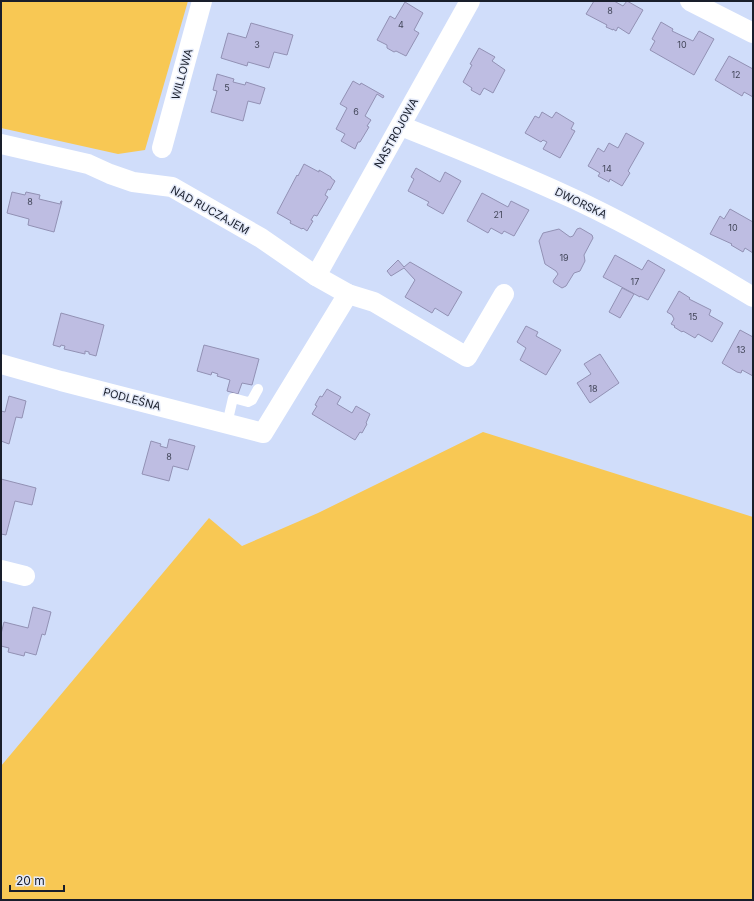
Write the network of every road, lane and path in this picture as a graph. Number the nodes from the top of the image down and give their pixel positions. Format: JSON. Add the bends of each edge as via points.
{"nodes":[{"id":1,"x":202,"y":1,"type":"edge"},
{"id":2,"x":470,"y":1,"type":"edge"},
{"id":3,"x":690,"y":1,"type":"edge"},
{"id":4,"x":753,"y":33,"type":"edge"},
{"id":5,"x":401,"y":126,"type":"junction"},
{"id":6,"x":1,"y":144,"type":"edge"},
{"id":7,"x":162,"y":148,"type":"dead end"},
{"id":8,"x":319,"y":271,"type":"junction"},
{"id":9,"x":348,"y":294,"type":"junction"},
{"id":10,"x":504,"y":294,"type":"dead end"},
{"id":11,"x":753,"y":297,"type":"edge"},
{"id":12,"x":1,"y":364,"type":"edge"},
{"id":13,"x":258,"y":389,"type":"dead end"},
{"id":14,"x":227,"y":424,"type":"junction"},
{"id":15,"x":1,"y":570,"type":"edge"},
{"id":16,"x":25,"y":576,"type":"dead end"}],
"edges":[{"from":1,"to":7,"type":"street","name":"WILLOWA"},
{"from":2,"to":5,"type":"street","name":"NASTROJOWA"},
{"from":3,"to":4,"type":"street"},
{"from":5,"to":8,"type":"street","name":"NASTROJOWA"},
{"from":5,"to":11,"type":"street","name":"DWORSKA","via":[[575,200],[659,242]]},
{"from":6,"to":8,"type":"street","name":"NAD RUCZAJEM","via":[[88,164],[133,182],[172,187]]},
{"from":8,"to":9,"type":"street","name":"NAD RUCZAJEM"},
{"from":9,"to":10,"type":"street","name":"NAD RUCZAJEM","via":[[374,302],[467,357]]},
{"from":9,"to":14,"type":"street","name":"PODLEŚNA","via":[[263,433]]},
{"from":12,"to":14,"type":"street","name":"PODLEŚNA"},
{"from":13,"to":14,"type":"lane","via":[[248,402],[233,396]]},
{"from":15,"to":16,"type":"street"}]}
